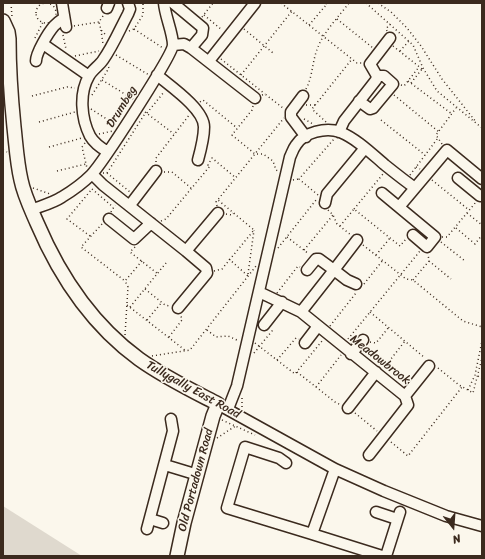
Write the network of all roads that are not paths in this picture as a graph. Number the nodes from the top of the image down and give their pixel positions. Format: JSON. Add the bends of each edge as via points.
{"nodes":[{"id":1,"x":62,"y":3,"type":"edge"},
{"id":2,"x":128,"y":3,"type":"edge"},
{"id":3,"x":164,"y":3,"type":"edge"},
{"id":4,"x":173,"y":3,"type":"edge"},
{"id":5,"x":255,"y":3,"type":"edge"},
{"id":6,"x":3,"y":21,"type":"edge"},
{"id":7,"x":389,"y":40,"type":"road end"},
{"id":8,"x":43,"y":44,"type":"junction"},
{"id":9,"x":191,"y":48,"type":"junction"},
{"id":10,"x":171,"y":50,"type":"junction"},
{"id":11,"x":212,"y":57,"type":"junction"},
{"id":12,"x":36,"y":62,"type":"dead end"},
{"id":13,"x":6,"y":64,"type":"edge"},
{"id":14,"x":153,"y":75,"type":"junction"},
{"id":15,"x":89,"y":76,"type":"junction"},
{"id":16,"x":377,"y":76,"type":"junction"},
{"id":17,"x":303,"y":96,"type":"road end"},
{"id":18,"x":255,"y":98,"type":"road end"},
{"id":19,"x":359,"y":101,"type":"junction"},
{"id":20,"x":340,"y":132,"type":"junction"},
{"id":21,"x":306,"y":136,"type":"junction"},
{"id":22,"x":365,"y":148,"type":"junction"},
{"id":23,"x":108,"y":152,"type":"junction"},
{"id":24,"x":198,"y":160,"type":"dead end"},
{"id":25,"x":156,"y":171,"type":"road end"},
{"id":26,"x":92,"y":174,"type":"junction"},
{"id":27,"x":458,"y":178,"type":"dead end"},
{"id":28,"x":482,"y":179,"type":"edge"},
{"id":29,"x":415,"y":188,"type":"junction"},
{"id":30,"x":382,"y":193,"type":"dead end"},
{"id":31,"x":322,"y":198,"type":"road end"},
{"id":32,"x":130,"y":205,"type":"junction"},
{"id":33,"x":399,"y":207,"type":"junction"},
{"id":34,"x":31,"y":210,"type":"junction"},
{"id":35,"x":218,"y":213,"type":"road end"},
{"id":36,"x":109,"y":219,"type":"dead end"},
{"id":37,"x":151,"y":223,"type":"junction"},
{"id":38,"x":413,"y":235,"type":"road end"},
{"id":39,"x":357,"y":240,"type":"road end"},
{"id":40,"x":186,"y":251,"type":"junction"},
{"id":41,"x":307,"y":270,"type":"road end"},
{"id":42,"x":334,"y":270,"type":"junction"},
{"id":43,"x":356,"y":284,"type":"dead end"},
{"id":44,"x":259,"y":292,"type":"junction"},
{"id":45,"x":278,"y":300,"type":"junction"},
{"id":46,"x":178,"y":308,"type":"road end"},
{"id":47,"x":301,"y":312,"type":"junction"},
{"id":48,"x":267,"y":322,"type":"road end"},
{"id":49,"x":324,"y":331,"type":"junction"},
{"id":50,"x":363,"y":340,"type":"road end"},
{"id":51,"x":305,"y":343,"type":"road end"},
{"id":52,"x":347,"y":350,"type":"junction"},
{"id":53,"x":429,"y":366,"type":"dead end"},
{"id":54,"x":377,"y":373,"type":"junction"},
{"id":55,"x":405,"y":396,"type":"junction"},
{"id":56,"x":223,"y":407,"type":"junction"},
{"id":57,"x":348,"y":408,"type":"road end"},
{"id":58,"x":170,"y":419,"type":"dead end"},
{"id":59,"x":367,"y":456,"type":"dead end"},
{"id":60,"x":286,"y":463,"type":"dead end"},
{"id":61,"x":165,"y":465,"type":"junction"},
{"id":62,"x":335,"y":469,"type":"junction"},
{"id":63,"x":198,"y":475,"type":"junction"},
{"id":64,"x":376,"y":512,"type":"dead end"},
{"id":65,"x":150,"y":519,"type":"junction"},
{"id":66,"x":164,"y":523,"type":"dead end"},
{"id":67,"x":482,"y":526,"type":"edge"},
{"id":68,"x":147,"y":529,"type":"dead end"},
{"id":69,"x":312,"y":534,"type":"junction"},
{"id":70,"x":177,"y":556,"type":"edge"},
{"id":71,"x":382,"y":556,"type":"edge"},
{"id":72,"x":386,"y":556,"type":"edge"}],
"edges":[{"from":1,"to":8,"type":"street","via":[[65,23],[55,25]]},
{"from":2,"to":15,"type":"street","name":"Drumbeg","via":[[128,14]]},
{"from":3,"to":10,"type":"street"},
{"from":4,"to":9,"type":"street","via":[[201,19],[202,35]]},
{"from":5,"to":11,"type":"street"},
{"from":6,"to":13,"type":"main road","name":"Tullygally East Road","via":[[9,39]]},
{"from":7,"to":16,"type":"street","via":[[370,64]]},
{"from":8,"to":12,"type":"street"},
{"from":8,"to":15,"type":"street"},
{"from":9,"to":10,"type":"street","via":[[184,44]]},
{"from":9,"to":11,"type":"street"},
{"from":10,"to":14,"type":"street","name":"Drumbeg"},
{"from":11,"to":18,"type":"street"},
{"from":13,"to":34,"type":"main road","name":"Tullygally East Road","via":[[17,161]]},
{"from":14,"to":23,"type":"street","name":"Drumbeg"},
{"from":14,"to":24,"type":"street","via":[[194,107],[201,116],[204,125],[203,141]]},
{"from":15,"to":23,"type":"street","name":"Drumbeg","via":[[83,89],[82,106],[85,121],[90,136]]},
{"from":16,"to":19,"type":"street"},
{"from":16,"to":19,"type":"street","via":[[384,76],[390,88],[373,108],[370,109]]},
{"from":17,"to":21,"type":"street","via":[[291,112],[291,117]]},
{"from":19,"to":20,"type":"street","via":[[344,121]]},
{"from":20,"to":21,"type":"street","via":[[315,132]]},
{"from":20,"to":22,"type":"street"},
{"from":21,"to":44,"type":"street","via":[[296,144],[290,157]]},
{"from":22,"to":29,"type":"street"},
{"from":22,"to":31,"type":"street"},
{"from":23,"to":26,"type":"street","name":"Drumbeg"},
{"from":25,"to":32,"type":"street"},
{"from":26,"to":32,"type":"street"},
{"from":26,"to":34,"type":"street","name":"Drumbeg","via":[[62,198]]},
{"from":27,"to":28,"type":"street","via":[[477,193]]},
{"from":28,"to":29,"type":"street","via":[[447,150]]},
{"from":29,"to":33,"type":"street"},
{"from":30,"to":33,"type":"street"},
{"from":32,"to":37,"type":"street"},
{"from":33,"to":38,"type":"street","via":[[435,237],[426,245]]},
{"from":34,"to":56,"type":"main road","name":"Tullygally East Road","via":[[64,279],[85,308],[111,335],[170,380]]},
{"from":35,"to":40,"type":"street"},
{"from":36,"to":37,"type":"street","via":[[134,239]]},
{"from":37,"to":40,"type":"street"},
{"from":39,"to":42,"type":"street"},
{"from":40,"to":46,"type":"street","via":[[206,268],[207,273]]},
{"from":41,"to":42,"type":"street","via":[[319,258]]},
{"from":42,"to":43,"type":"street"},
{"from":42,"to":47,"type":"street"},
{"from":44,"to":45,"type":"street","name":"Meadowbrook"},
{"from":44,"to":56,"type":"street","via":[[237,386]]},
{"from":45,"to":47,"type":"street","name":"Meadowbrook"},
{"from":45,"to":48,"type":"street"},
{"from":47,"to":49,"type":"street","name":"Meadowbrook"},
{"from":49,"to":51,"type":"street"},
{"from":49,"to":52,"type":"street","name":"Meadowbrook"},
{"from":50,"to":52,"type":"street"},
{"from":52,"to":54,"type":"street","name":"Meadowbrook"},
{"from":53,"to":55,"type":"street"},
{"from":54,"to":55,"type":"street","name":"Meadowbrook"},
{"from":54,"to":57,"type":"street"},
{"from":55,"to":59,"type":"street","name":"Meadowbrook","via":[[408,405]]},
{"from":56,"to":62,"type":"street","name":"Tullygally East Road"},
{"from":56,"to":63,"type":"main road","name":"Old Portadown Road","via":[[206,443]]},
{"from":58,"to":61,"type":"street","via":[[177,432]]},
{"from":60,"to":69,"type":"street","via":[[279,458],[245,447],[227,508]]},
{"from":61,"to":63,"type":"street"},
{"from":61,"to":65,"type":"street"},
{"from":62,"to":67,"type":"street","name":"Tullygally East Road","via":[[384,492],[446,516]]},
{"from":62,"to":69,"type":"street"},
{"from":63,"to":70,"type":"main road","name":"Old Portadown Road"},
{"from":64,"to":72,"type":"street","via":[[399,515]]},
{"from":65,"to":66,"type":"street"},
{"from":65,"to":68,"type":"street"},
{"from":69,"to":71,"type":"street"}]}
